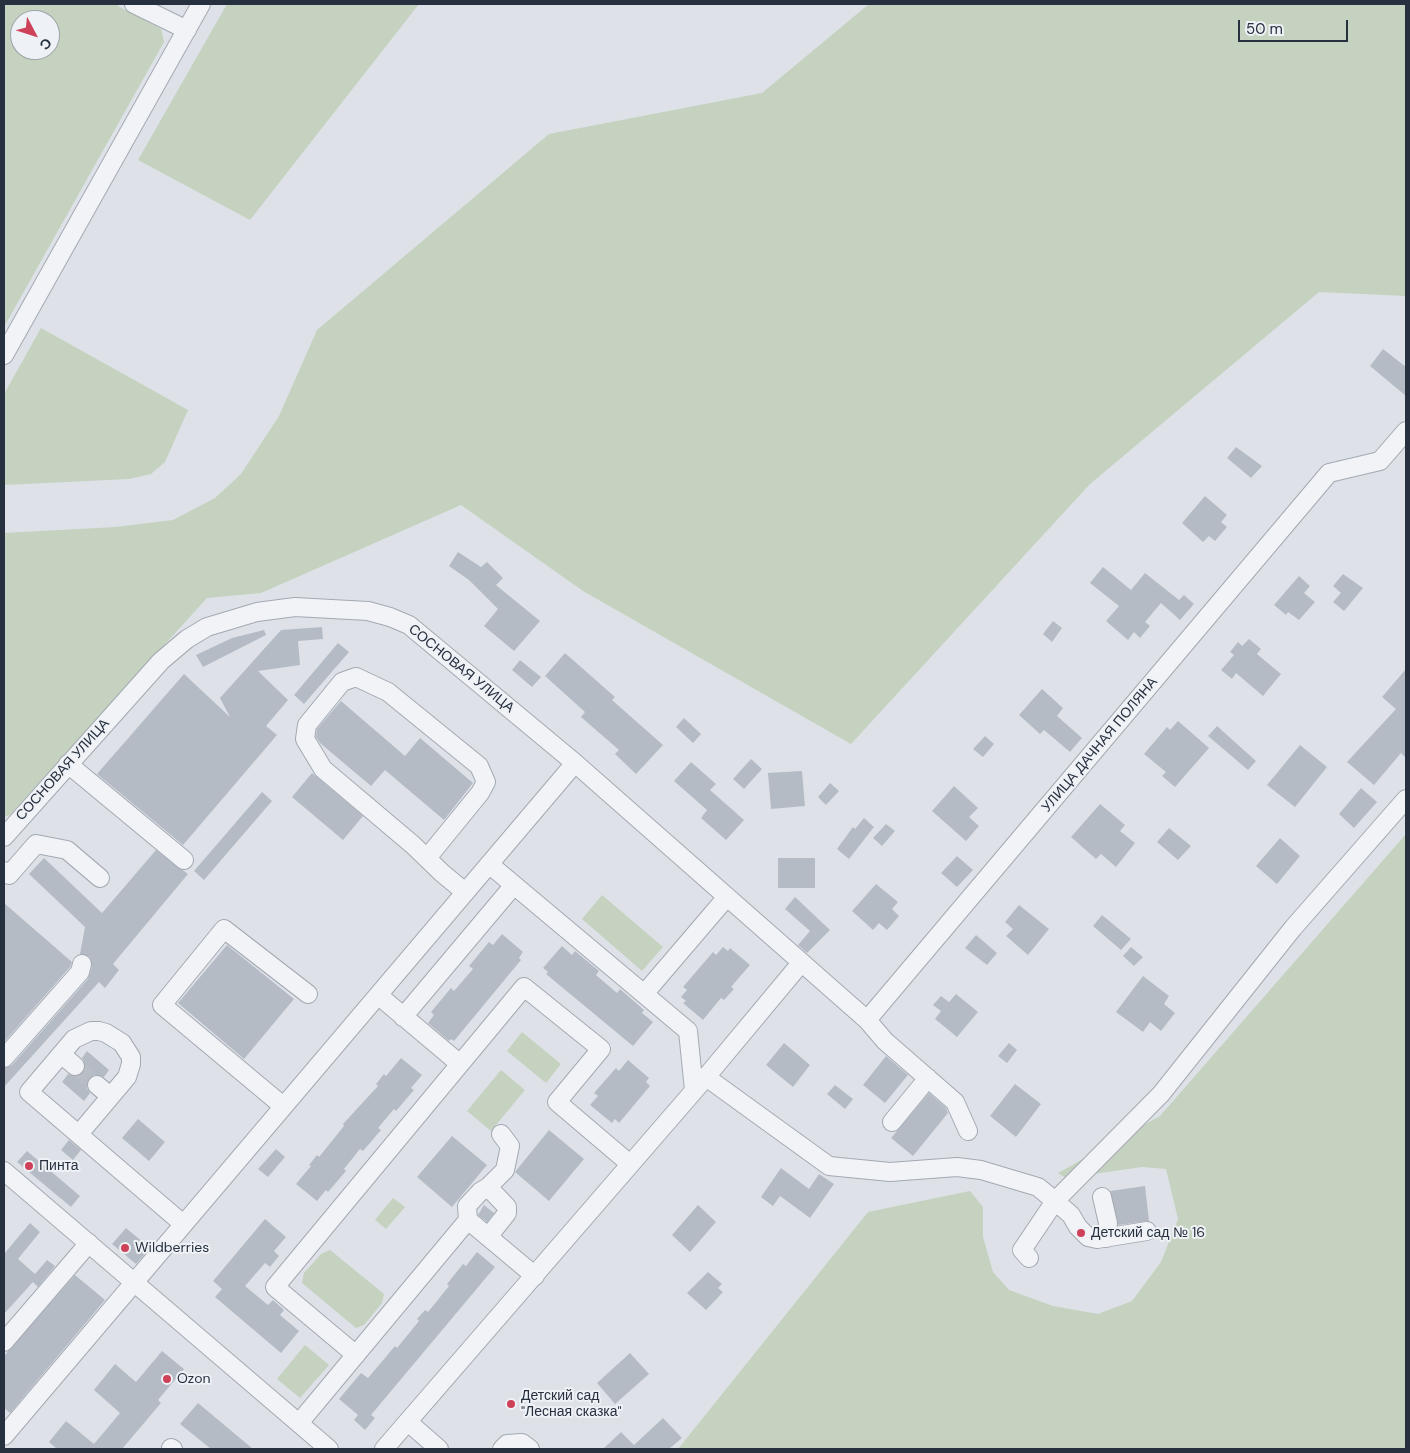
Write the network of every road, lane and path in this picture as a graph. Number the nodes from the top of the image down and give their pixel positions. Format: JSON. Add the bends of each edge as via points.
{"nodes":[{"id":1,"x":134,"y":4,"type":"edge"},
{"id":2,"x":201,"y":4,"type":"edge"},
{"id":3,"x":187,"y":30,"type":"junction"},
{"id":4,"x":4,"y":355,"type":"edge"},
{"id":5,"x":1406,"y":431,"type":"edge"},
{"id":6,"x":575,"y":763,"type":"junction"},
{"id":7,"x":68,"y":764,"type":"junction"},
{"id":8,"x":1406,"y":799,"type":"edge"},
{"id":9,"x":7,"y":831,"type":"edge"},
{"id":10,"x":427,"y":858,"type":"junction"},
{"id":11,"x":184,"y":860,"type":"dead end"},
{"id":12,"x":489,"y":864,"type":"junction"},
{"id":13,"x":4,"y":871,"type":"edge"},
{"id":14,"x":100,"y":878,"type":"dead end"},
{"id":15,"x":514,"y":885,"type":"junction"},
{"id":16,"x":465,"y":892,"type":"junction"},
{"id":17,"x":726,"y":898,"type":"junction"},
{"id":18,"x":801,"y":963,"type":"junction"},
{"id":19,"x":82,"y":964,"type":"dead end"},
{"id":20,"x":308,"y":994,"type":"dead end"},
{"id":21,"x":644,"y":994,"type":"junction"},
{"id":22,"x":378,"y":995,"type":"junction"},
{"id":23,"x":403,"y":1017,"type":"junction"},
{"id":24,"x":867,"y":1020,"type":"junction"},
{"id":25,"x":61,"y":1054,"type":"junction"},
{"id":26,"x":4,"y":1058,"type":"edge"},
{"id":27,"x":460,"y":1064,"type":"junction"},
{"id":28,"x":75,"y":1066,"type":"tunnel mouth"},
{"id":29,"x":928,"y":1078,"type":"junction"},
{"id":30,"x":700,"y":1084,"type":"junction"},
{"id":31,"x":283,"y":1106,"type":"junction"},
{"id":32,"x":892,"y":1122,"type":"dead end"},
{"id":33,"x":968,"y":1131,"type":"dead end"},
{"id":34,"x":78,"y":1134,"type":"junction"},
{"id":35,"x":501,"y":1134,"type":"dead end"},
{"id":36,"x":630,"y":1164,"type":"junction"},
{"id":37,"x":4,"y":1171,"type":"edge"},
{"id":38,"x":488,"y":1187,"type":"junction"},
{"id":39,"x":1102,"y":1197,"type":"dead end"},
{"id":40,"x":1055,"y":1202,"type":"junction"},
{"id":41,"x":468,"y":1220,"type":"junction"},
{"id":42,"x":182,"y":1223,"type":"junction"},
{"id":43,"x":1146,"y":1231,"type":"dead end"},
{"id":44,"x":488,"y":1237,"type":"junction"},
{"id":45,"x":1106,"y":1238,"type":"junction"},
{"id":46,"x":89,"y":1243,"type":"junction"},
{"id":47,"x":1029,"y":1258,"type":"dead end"},
{"id":48,"x":535,"y":1276,"type":"junction"},
{"id":49,"x":134,"y":1281,"type":"junction"},
{"id":50,"x":4,"y":1342,"type":"edge"},
{"id":51,"x":356,"y":1355,"type":"junction"},
{"id":52,"x":408,"y":1422,"type":"junction"},
{"id":53,"x":300,"y":1424,"type":"junction"},
{"id":54,"x":7,"y":1427,"type":"edge"},
{"id":55,"x":329,"y":1449,"type":"edge"},
{"id":56,"x":384,"y":1449,"type":"edge"},
{"id":57,"x":439,"y":1449,"type":"edge"},
{"id":58,"x":502,"y":1449,"type":"edge"},
{"id":59,"x":530,"y":1449,"type":"edge"}],
"edges":[{"from":1,"to":3,"type":"street"},
{"from":2,"to":3,"type":"street"},
{"from":3,"to":4,"type":"street"},
{"from":5,"to":24,"type":"street","name":"УЛИЦА ДАЧНАЯ ПОЛЯНА","via":[[1380,462],[1330,473]]},
{"from":6,"to":7,"type":"street","name":"СОСНОВАЯ УЛИЦА","via":[[409,625],[368,611],[295,607],[228,620],[187,639],[161,661]]},
{"from":6,"to":12,"type":"street"},
{"from":6,"to":17,"type":"street","name":"СОСНОВАЯ УЛИЦА"},
{"from":7,"to":9,"type":"street","name":"СОСНОВАЯ УЛИЦА"},
{"from":7,"to":11,"type":"street"},
{"from":8,"to":40,"type":"street","via":[[1293,928],[1161,1094]]},
{"from":10,"to":10,"type":"street","via":[[323,769],[305,739],[307,725],[342,682],[356,677],[388,692],[479,766],[486,782],[480,793]]},
{"from":10,"to":16,"type":"street"},
{"from":12,"to":15,"type":"street"},
{"from":12,"to":16,"type":"street"},
{"from":13,"to":14,"type":"street","via":[[9,875],[36,844],[68,850]]},
{"from":15,"to":21,"type":"street"},
{"from":15,"to":23,"type":"street"},
{"from":16,"to":22,"type":"street"},
{"from":17,"to":18,"type":"street","name":"СОСНОВАЯ УЛИЦА"},
{"from":17,"to":21,"type":"street"},
{"from":18,"to":24,"type":"street"},
{"from":18,"to":30,"type":"street"},
{"from":19,"to":26,"type":"street","via":[[80,972]]},
{"from":20,"to":31,"type":"street","via":[[224,929],[162,1005]]},
{"from":21,"to":30,"type":"street","via":[[688,1031]]},
{"from":22,"to":23,"type":"street"},
{"from":22,"to":31,"type":"street"},
{"from":23,"to":27,"type":"street"},
{"from":24,"to":29,"type":"street","via":[[885,1041]]},
{"from":25,"to":28,"type":"street"},
{"from":25,"to":34,"type":"street","via":[[29,1092]]},
{"from":25,"to":34,"type":"street","via":[[74,1039],[92,1031],[115,1037],[126,1050],[131,1064],[126,1077],[104,1090]]},
{"from":27,"to":36,"type":"street","via":[[524,986],[600,1049],[557,1102]]},
{"from":27,"to":51,"type":"street","via":[[275,1287]]},
{"from":29,"to":32,"type":"street"},
{"from":29,"to":33,"type":"street","via":[[955,1102]]},
{"from":30,"to":36,"type":"street"},
{"from":30,"to":40,"type":"street","via":[[829,1166],[890,1172],[957,1167],[981,1170],[1038,1187]]},
{"from":31,"to":42,"type":"street"},
{"from":34,"to":42,"type":"street"},
{"from":35,"to":38,"type":"street","via":[[510,1146],[505,1170]]},
{"from":36,"to":48,"type":"street"},
{"from":37,"to":46,"type":"street"},
{"from":38,"to":41,"type":"street","via":[[467,1206]]},
{"from":38,"to":44,"type":"street","via":[[507,1207],[507,1213]]},
{"from":39,"to":45,"type":"street","via":[[1108,1223]]},
{"from":40,"to":45,"type":"street","via":[[1071,1215],[1088,1237]]},
{"from":40,"to":47,"type":"street","via":[[1022,1250]]},
{"from":41,"to":44,"type":"street"},
{"from":41,"to":51,"type":"street"},
{"from":42,"to":49,"type":"street"},
{"from":43,"to":45,"type":"street"},
{"from":44,"to":48,"type":"street"},
{"from":46,"to":49,"type":"street"},
{"from":46,"to":50,"type":"street"},
{"from":48,"to":52,"type":"street"},
{"from":49,"to":53,"type":"street"},
{"from":49,"to":54,"type":"street","via":[[123,1298]]},
{"from":51,"to":53,"type":"street"},
{"from":52,"to":56,"type":"street"},
{"from":52,"to":57,"type":"street"},
{"from":53,"to":55,"type":"street"},
{"from":58,"to":59,"type":"street","via":[[507,1444],[522,1443]]}]}
